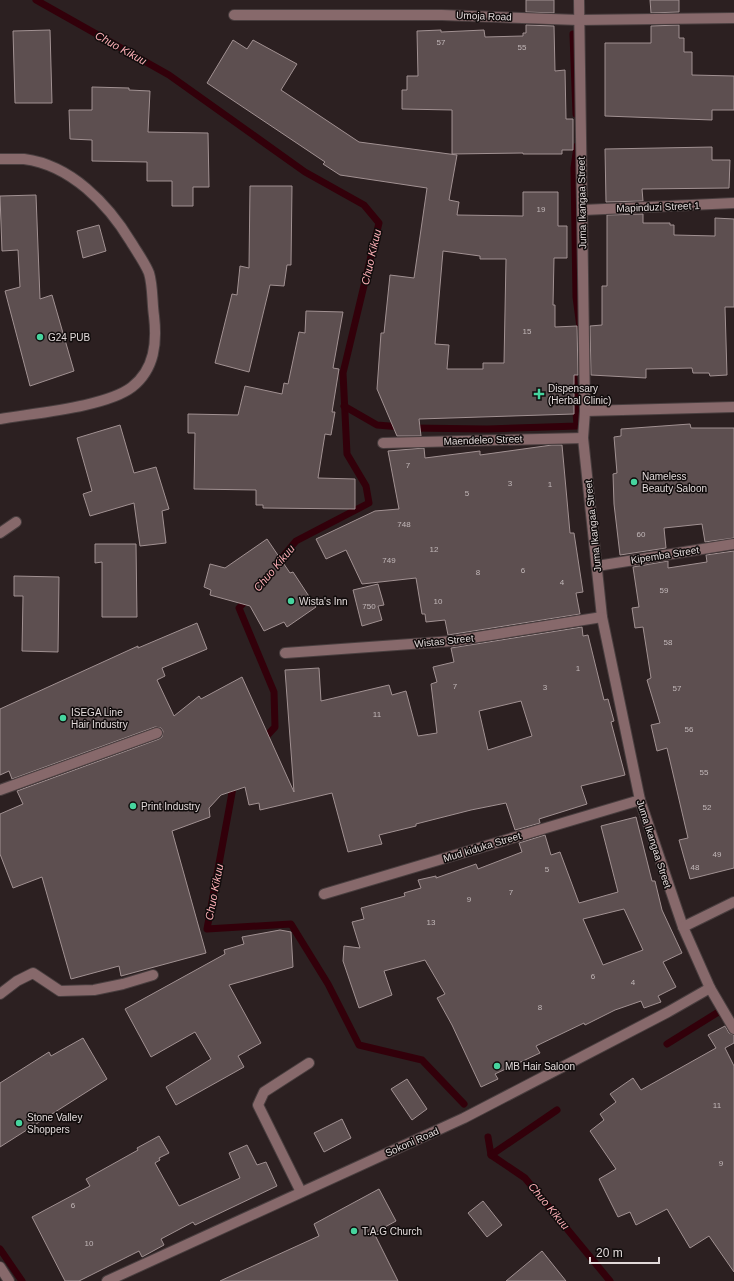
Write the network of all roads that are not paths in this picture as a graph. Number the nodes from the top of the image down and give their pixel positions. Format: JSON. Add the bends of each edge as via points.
{"nodes":[{"id":1,"x":579,"y":0,"type":"edge"},
{"id":2,"x":234,"y":15,"type":"dead end"},
{"id":3,"x":734,"y":18,"type":"edge"},
{"id":4,"x":579,"y":20,"type":"junction"},
{"id":5,"x":0,"y":159,"type":"edge"},
{"id":6,"x":734,"y":203,"type":"edge"},
{"id":7,"x":583,"y":210,"type":"junction"},
{"id":8,"x":734,"y":407,"type":"edge"},
{"id":9,"x":585,"y":411,"type":"junction"},
{"id":10,"x":0,"y":419,"type":"edge"},
{"id":11,"x":583,"y":438,"type":"junction"},
{"id":12,"x":383,"y":443,"type":"dead end"},
{"id":13,"x":16,"y":522,"type":"dead end"},
{"id":14,"x":0,"y":533,"type":"edge"},
{"id":15,"x":734,"y":544,"type":"edge"},
{"id":16,"x":597,"y":566,"type":"junction"},
{"id":17,"x":602,"y":617,"type":"junction"},
{"id":18,"x":284,"y":653,"type":"dead end"},
{"id":19,"x":156,"y":733,"type":"dead end"},
{"id":20,"x":0,"y":790,"type":"edge"},
{"id":21,"x":640,"y":800,"type":"junction"},
{"id":22,"x":324,"y":894,"type":"dead end"},
{"id":23,"x":734,"y":902,"type":"edge"},
{"id":24,"x":683,"y":927,"type":"junction"},
{"id":25,"x":153,"y":975,"type":"dead end"},
{"id":26,"x":710,"y":988,"type":"junction"},
{"id":27,"x":0,"y":994,"type":"edge"},
{"id":28,"x":734,"y":1030,"type":"edge"},
{"id":29,"x":309,"y":1063,"type":"dead end"},
{"id":30,"x":301,"y":1192,"type":"junction"},
{"id":31,"x":0,"y":1267,"type":"edge"},
{"id":32,"x":10,"y":1281,"type":"edge"},
{"id":33,"x":107,"y":1281,"type":"edge"}],
"edges":[{"from":1,"to":4,"type":"street","name":"Juma Ikangaa Street"},
{"from":2,"to":4,"type":"street","name":"Umoja Road","via":[[442,15]]},
{"from":3,"to":4,"type":"street","name":"Umoja Road"},
{"from":4,"to":7,"type":"street","name":"Juma Ikangaa Street"},
{"from":5,"to":10,"type":"street","via":[[24,159],[47,165],[72,177],[93,193],[119,222],[149,274],[156,337],[152,359],[145,374],[131,387],[94,403]]},
{"from":6,"to":7,"type":"street","name":"Mapinduzi Street 1"},
{"from":7,"to":9,"type":"street","name":"Juma Ikangaa Street"},
{"from":8,"to":9,"type":"street"},
{"from":9,"to":11,"type":"street","name":"Juma Ikangaa Street"},
{"from":11,"to":12,"type":"street","name":"Maendeleo Street"},
{"from":11,"to":16,"type":"street","name":"Juma Ikangaa Street"},
{"from":13,"to":14,"type":"street"},
{"from":15,"to":16,"type":"street","name":"Kipemba Street"},
{"from":16,"to":17,"type":"street","name":"Juma Ikangaa Street"},
{"from":17,"to":18,"type":"street","name":"Wistas Street","via":[[453,641]]},
{"from":17,"to":21,"type":"street","name":"Juma Ikangaa Street"},
{"from":19,"to":20,"type":"street"},
{"from":21,"to":22,"type":"street","name":"Mud kiduka Street"},
{"from":21,"to":24,"type":"street","name":"Juma Ikangaa Street"},
{"from":23,"to":24,"type":"street"},
{"from":24,"to":26,"type":"street","name":"Juma Ikangaa Street"},
{"from":25,"to":27,"type":"street","via":[[94,990],[60,991],[33,973]]},
{"from":26,"to":28,"type":"street","name":"Juma Ikangaa Street"},
{"from":26,"to":30,"type":"street","name":"Sokoni Road","via":[[464,1118]]},
{"from":29,"to":30,"type":"street","via":[[264,1092],[258,1105]]},
{"from":30,"to":33,"type":"street","name":"Sokoni Road"},
{"from":31,"to":32,"type":"street"}]}
